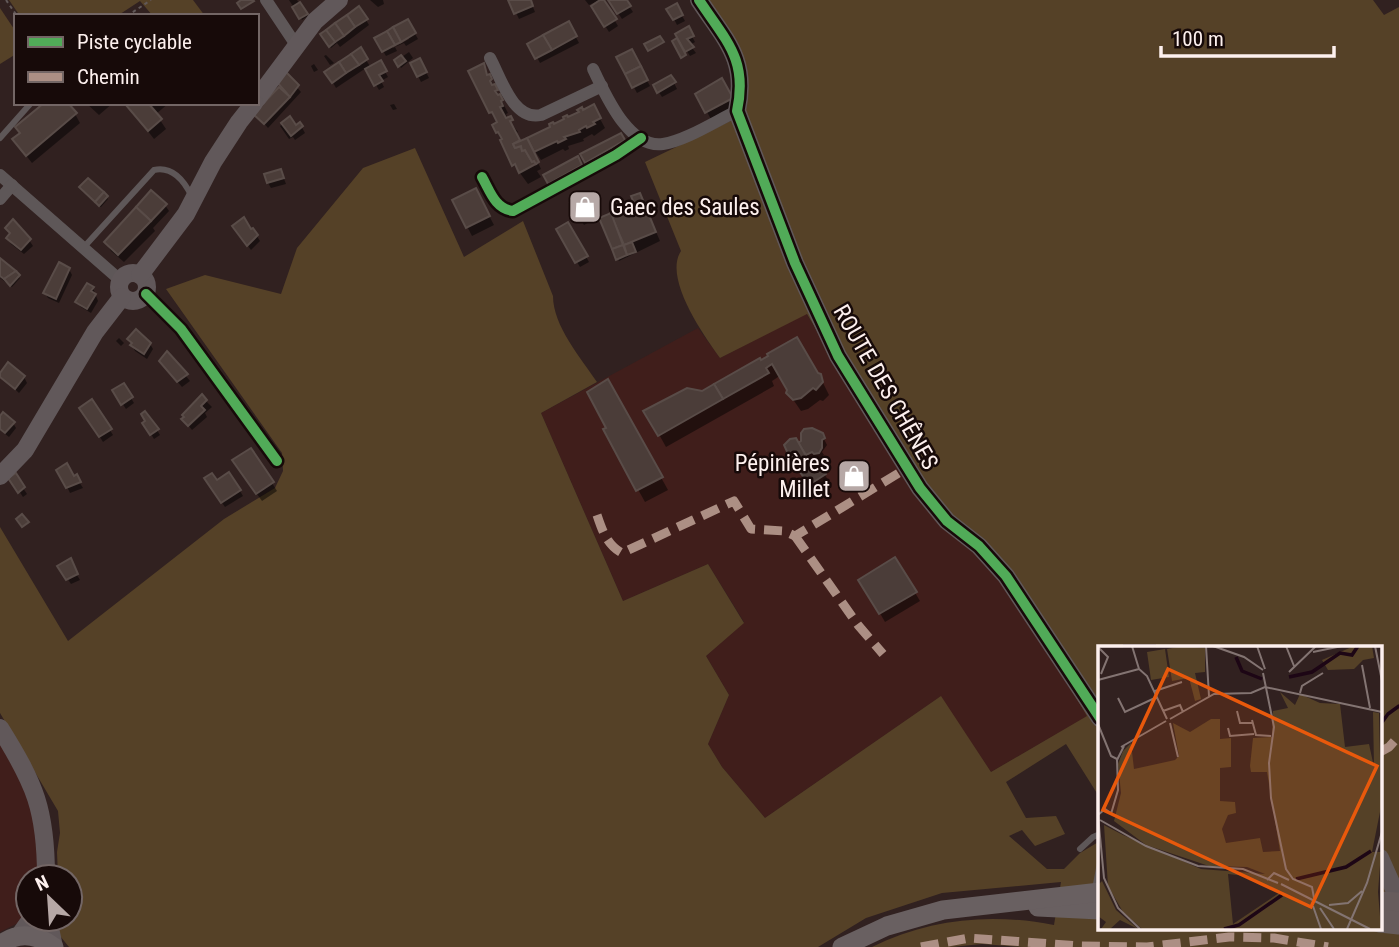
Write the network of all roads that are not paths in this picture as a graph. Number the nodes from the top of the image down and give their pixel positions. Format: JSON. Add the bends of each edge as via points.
{"nodes":[{"id":1,"x":266,"y":0,"type":"edge"},
{"id":2,"x":339,"y":0,"type":"edge"},
{"id":3,"x":699,"y":0,"type":"edge"},
{"id":4,"x":296,"y":45,"type":"junction"},
{"id":5,"x":490,"y":58,"type":"dead end"},
{"id":6,"x":593,"y":69,"type":"dead end"},
{"id":7,"x":602,"y":86,"type":"junction"},
{"id":8,"x":259,"y":96,"type":"edge"},
{"id":9,"x":30,"y":105,"type":"edge"},
{"id":10,"x":252,"y":105,"type":"edge"},
{"id":11,"x":737,"y":111,"type":"junction"},
{"id":12,"x":0,"y":138,"type":"edge"},
{"id":13,"x":641,"y":138,"type":"junction"},
{"id":14,"x":0,"y":175,"type":"edge"},
{"id":15,"x":482,"y":177,"type":"dead end"},
{"id":16,"x":12,"y":185,"type":"junction"},
{"id":17,"x":0,"y":199,"type":"edge"},
{"id":18,"x":192,"y":205,"type":"junction"},
{"id":19,"x":83,"y":249,"type":"junction"},
{"id":20,"x":141,"y":275,"type":"junction"},
{"id":21,"x":121,"y":288,"type":"junction"},
{"id":22,"x":146,"y":294,"type":"junction"},
{"id":23,"x":277,"y":461,"type":"dead end"},
{"id":24,"x":0,"y":476,"type":"edge"},
{"id":25,"x":1098,"y":715,"type":"edge"},
{"id":26,"x":0,"y":728,"type":"edge"},
{"id":27,"x":1098,"y":835,"type":"edge"},
{"id":28,"x":1080,"y":849,"type":"dead end"},
{"id":29,"x":46,"y":863,"type":"edge"},
{"id":30,"x":1382,"y":866,"type":"edge"},
{"id":31,"x":1097,"y":897,"type":"edge"},
{"id":32,"x":1390,"y":899,"type":"edge"},
{"id":33,"x":5,"y":942,"type":"edge"},
{"id":34,"x":54,"y":947,"type":"edge"},
{"id":35,"x":842,"y":947,"type":"edge"}],
"edges":[{"from":1,"to":4,"type":"street"},
{"from":2,"to":4,"type":"street"},
{"from":3,"to":11,"type":"street","name":"ROUTE DES CHÊNES","via":[[739,65],[742,87]]},
{"from":4,"to":8,"type":"street"},
{"from":5,"to":7,"type":"street","via":[[516,106],[532,117]]},
{"from":6,"to":7,"type":"street"},
{"from":7,"to":13,"type":"street","via":[[619,117]]},
{"from":9,"to":12,"type":"lane"},
{"from":10,"to":18,"type":"street"},
{"from":11,"to":13,"type":"street","via":[[672,142],[654,144]]},
{"from":11,"to":25,"type":"street","name":"ROUTE DES CHÊNES","via":[[794,263],[838,356],[920,488],[947,521],[979,546],[1006,576]]},
{"from":13,"to":15,"type":"street","via":[[513,211],[498,204]]},
{"from":14,"to":16,"type":"street"},
{"from":16,"to":17,"type":"street"},
{"from":16,"to":19,"type":"street"},
{"from":18,"to":19,"type":"lane","via":[[185,184],[176,175],[154,170]]},
{"from":18,"to":20,"type":"street"},
{"from":19,"to":21,"type":"street"},
{"from":20,"to":21,"type":"street","via":[[132,273]]},
{"from":20,"to":22,"type":"street"},
{"from":21,"to":22,"type":"street","via":[[134,302]]},
{"from":21,"to":24,"type":"street","via":[[25,450]]},
{"from":22,"to":23,"type":"street","via":[[188,338]]},
{"from":26,"to":29,"type":"street","via":[[41,811]]},
{"from":27,"to":28,"type":"lane"},
{"from":30,"to":32,"type":"street"},
{"from":31,"to":35,"type":"main road","via":[[981,904],[909,919]]},
{"from":33,"to":34,"type":"main road","via":[[32,935]]}]}
